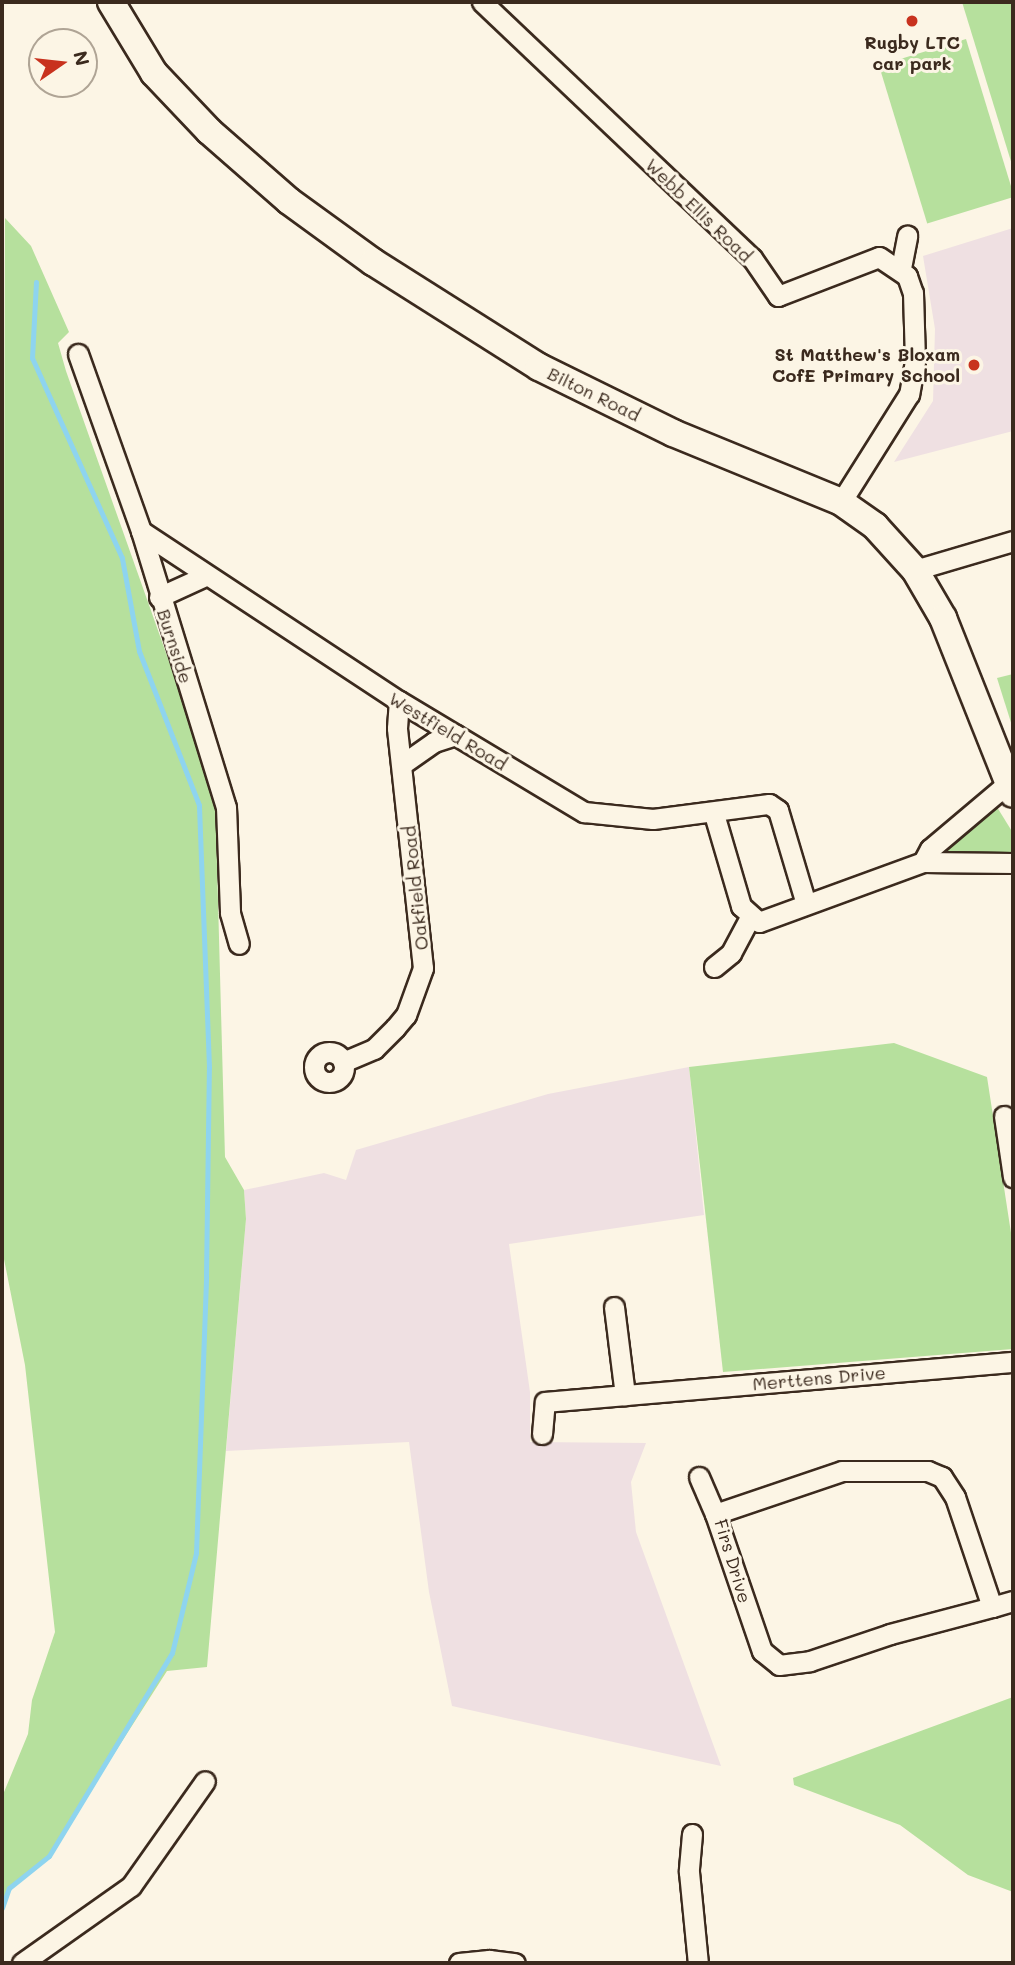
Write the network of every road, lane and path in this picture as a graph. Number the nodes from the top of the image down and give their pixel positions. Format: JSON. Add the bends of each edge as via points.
{"nodes":[{"id":1,"x":481,"y":2,"type":"edge"},
{"id":2,"x":111,"y":6,"type":"edge"},
{"id":3,"x":907,"y":236,"type":"dead end"},
{"id":4,"x":901,"y":268,"type":"junction"},
{"id":5,"x":78,"y":354,"type":"dead end"},
{"id":6,"x":841,"y":502,"type":"junction"},
{"id":7,"x":141,"y":531,"type":"junction"},
{"id":8,"x":1013,"y":541,"type":"edge"},
{"id":9,"x":915,"y":570,"type":"junction"},
{"id":10,"x":205,"y":576,"type":"junction"},
{"id":11,"x":159,"y":597,"type":"junction"},
{"id":12,"x":399,"y":701,"type":"junction"},
{"id":13,"x":456,"y":735,"type":"junction"},
{"id":14,"x":404,"y":762,"type":"junction"},
{"id":15,"x":1011,"y":788,"type":"edge"},
{"id":16,"x":713,"y":814,"type":"junction"},
{"id":17,"x":923,"y":862,"type":"junction"},
{"id":18,"x":1013,"y":863,"type":"edge"},
{"id":19,"x":806,"y":904,"type":"junction"},
{"id":20,"x":750,"y":918,"type":"junction"},
{"id":21,"x":239,"y":944,"type":"dead end"},
{"id":22,"x":714,"y":967,"type":"dead end"},
{"id":23,"x":343,"y":1062,"type":"dead end"},
{"id":24,"x":1004,"y":1116,"type":"dead end"},
{"id":25,"x":1013,"y":1177,"type":"edge"},
{"id":26,"x":614,"y":1307,"type":"dead end"},
{"id":27,"x":1013,"y":1362,"type":"edge"},
{"id":28,"x":625,"y":1395,"type":"junction"},
{"id":29,"x":542,"y":1434,"type":"dead end"},
{"id":30,"x":699,"y":1477,"type":"dead end"},
{"id":31,"x":715,"y":1514,"type":"junction"},
{"id":32,"x":1013,"y":1601,"type":"edge"},
{"id":33,"x":992,"y":1607,"type":"junction"},
{"id":34,"x":205,"y":1781,"type":"dead end"},
{"id":35,"x":692,"y":1834,"type":"dead end"},
{"id":36,"x":22,"y":1963,"type":"edge"},
{"id":37,"x":459,"y":1963,"type":"edge"},
{"id":38,"x":515,"y":1963,"type":"edge"},
{"id":39,"x":698,"y":1963,"type":"edge"}],
"edges":[{"from":1,"to":4,"type":"street","name":"Webb Ellis Road","via":[[752,258],[778,296],[879,257]]},
{"from":2,"to":6,"type":"main road","name":"Bilton Road","via":[[154,73],[209,131],[289,201],[445,311],[538,367],[673,433]]},
{"from":3,"to":4,"type":"street"},
{"from":4,"to":6,"type":"street","via":[[913,293],[915,361],[909,394]]},
{"from":5,"to":7,"type":"street","name":"Burnside"},
{"from":6,"to":9,"type":"main road","name":"Bilton Road","via":[[874,526]]},
{"from":7,"to":10,"type":"street","name":"Westfield Road"},
{"from":7,"to":11,"type":"street","name":"Burnside"},
{"from":8,"to":9,"type":"street"},
{"from":9,"to":15,"type":"main road","name":"Bilton Road","via":[[965,666]]},
{"from":10,"to":11,"type":"street"},
{"from":10,"to":12,"type":"street","name":"Westfield Road"},
{"from":11,"to":21,"type":"street","name":"Burnside","via":[[226,807],[230,914]]},
{"from":12,"to":13,"type":"street","name":"Westfield Road"},
{"from":12,"to":14,"type":"street","name":"Oakfield Road","via":[[397,728]]},
{"from":13,"to":14,"type":"street","via":[[434,742]]},
{"from":13,"to":16,"type":"street","name":"Westfield Road","via":[[584,812],[653,819]]},
{"from":14,"to":23,"type":"street","name":"Oakfield Road","via":[[423,968],[406,1015],[395,1028],[374,1049]]},
{"from":15,"to":17,"type":"street","via":[[930,849]]},
{"from":16,"to":19,"type":"street","name":"Westfield Road","via":[[757,803],[778,810]]},
{"from":16,"to":20,"type":"street","via":[[741,906]]},
{"from":17,"to":18,"type":"street"},
{"from":17,"to":19,"type":"street"},
{"from":19,"to":20,"type":"street","via":[[759,922]]},
{"from":20,"to":22,"type":"street","via":[[731,953]]},
{"from":24,"to":25,"type":"street"},
{"from":26,"to":28,"type":"street"},
{"from":27,"to":28,"type":"street","name":"Merttens Drive"},
{"from":28,"to":29,"type":"street","name":"Merttens Drive","via":[[545,1402]]},
{"from":30,"to":31,"type":"street"},
{"from":31,"to":33,"type":"street","name":"Firs Drive","via":[[842,1471],[928,1471],[942,1477],[955,1497]]},
{"from":31,"to":33,"type":"street","name":"Firs Drive","via":[[762,1651],[779,1665],[810,1661]]},
{"from":32,"to":33,"type":"street","name":"Firs Drive"},
{"from":34,"to":36,"type":"street","via":[[131,1886]]},
{"from":35,"to":39,"type":"street","via":[[689,1872]]},
{"from":37,"to":38,"type":"street"}]}
